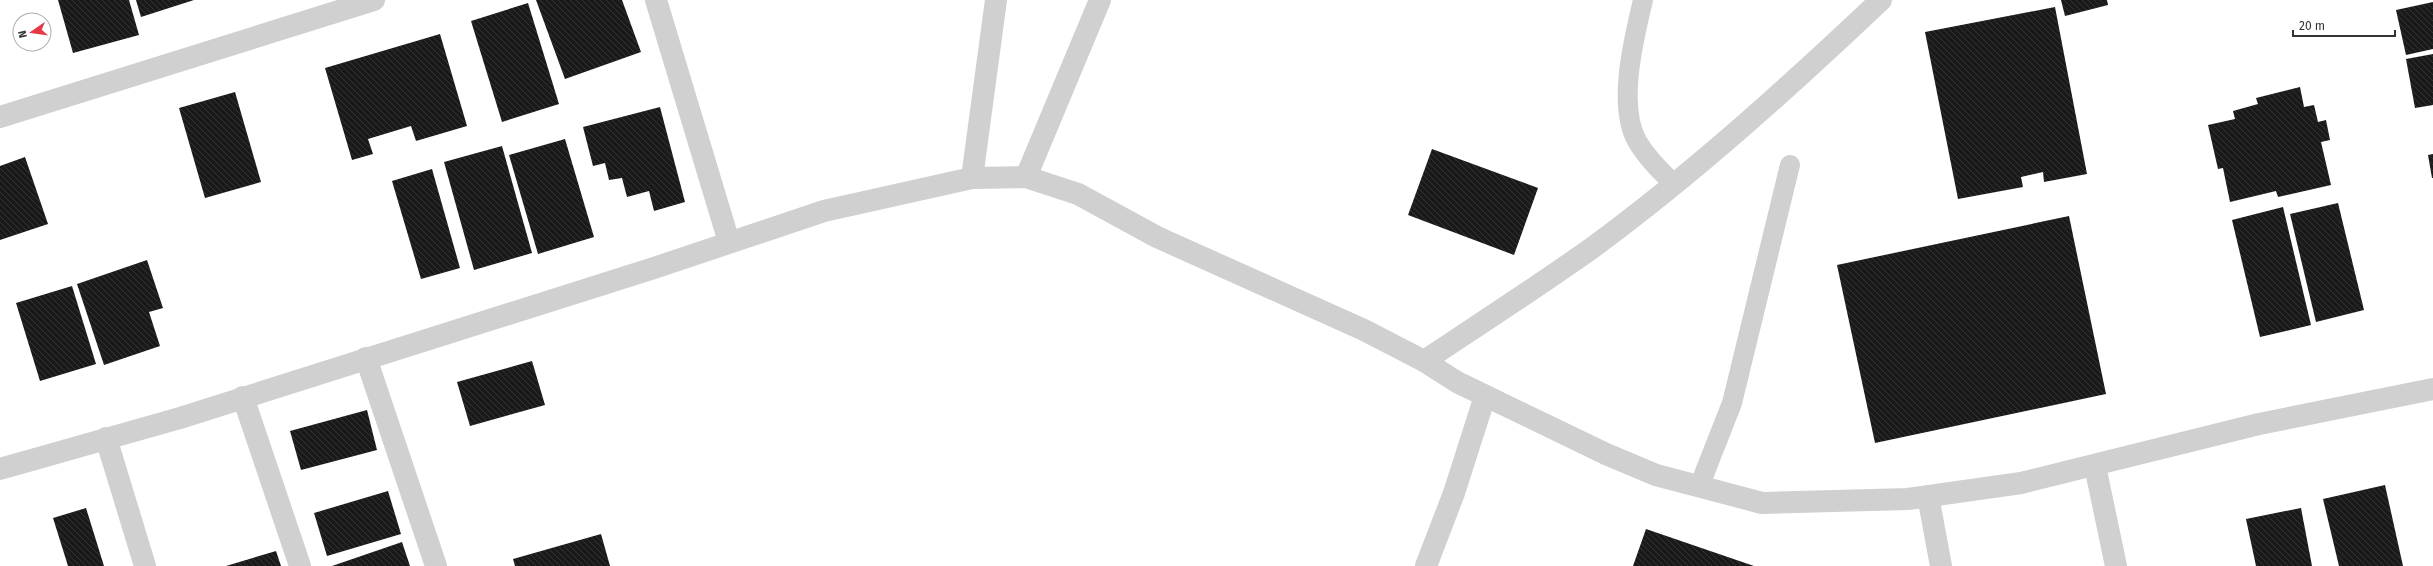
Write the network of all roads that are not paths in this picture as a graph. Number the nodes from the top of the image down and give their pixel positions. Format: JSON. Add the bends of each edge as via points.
{"nodes":[{"id":1,"x":374,"y":0,"type":"edge"},
{"id":2,"x":656,"y":0,"type":"edge"},
{"id":3,"x":996,"y":0,"type":"edge"},
{"id":4,"x":1100,"y":0,"type":"edge"},
{"id":5,"x":1642,"y":0,"type":"edge"},
{"id":6,"x":1881,"y":0,"type":"edge"},
{"id":7,"x":0,"y":116,"type":"edge"},
{"id":8,"x":1790,"y":165,"type":"dead end"},
{"id":9,"x":1026,"y":177,"type":"junction"},
{"id":10,"x":972,"y":178,"type":"junction"},
{"id":11,"x":1673,"y":183,"type":"junction"},
{"id":12,"x":729,"y":242,"type":"junction"},
{"id":13,"x":366,"y":358,"type":"junction"},
{"id":14,"x":1424,"y":361,"type":"junction"},
{"id":15,"x":2433,"y":389,"type":"edge"},
{"id":16,"x":1485,"y":396,"type":"junction"},
{"id":17,"x":243,"y":397,"type":"junction"},
{"id":18,"x":106,"y":438,"type":"junction"},
{"id":19,"x":2095,"y":466,"type":"junction"},
{"id":20,"x":0,"y":469,"type":"edge"},
{"id":21,"x":1699,"y":487,"type":"junction"},
{"id":22,"x":1928,"y":496,"type":"junction"},
{"id":23,"x":145,"y":566,"type":"edge"},
{"id":24,"x":300,"y":566,"type":"edge"},
{"id":25,"x":436,"y":566,"type":"edge"},
{"id":26,"x":1426,"y":566,"type":"edge"},
{"id":27,"x":1942,"y":566,"type":"edge"},
{"id":28,"x":2116,"y":566,"type":"edge"}],
"edges":[{"from":1,"to":7,"type":"street"},
{"from":2,"to":12,"type":"street"},
{"from":3,"to":10,"type":"street"},
{"from":4,"to":9,"type":"street"},
{"from":5,"to":11,"type":"lane","via":[[1633,41],[1628,97],[1631,124],[1636,140],[1650,162]]},
{"from":6,"to":11,"type":"street","via":[[1790,86]]},
{"from":8,"to":21,"type":"lane","via":[[1732,403]]},
{"from":9,"to":10,"type":"street"},
{"from":9,"to":14,"type":"street","via":[[1078,194],[1157,237],[1364,330]]},
{"from":10,"to":12,"type":"street","via":[[824,211]]},
{"from":11,"to":14,"type":"street","via":[[1592,247]]},
{"from":12,"to":13,"type":"street"},
{"from":13,"to":17,"type":"street"},
{"from":13,"to":25,"type":"street"},
{"from":14,"to":16,"type":"street"},
{"from":15,"to":19,"type":"street","via":[[2259,424]]},
{"from":16,"to":21,"type":"street","via":[[1613,457],[1656,475]]},
{"from":16,"to":26,"type":"street","via":[[1454,493]]},
{"from":17,"to":18,"type":"street"},
{"from":17,"to":24,"type":"street"},
{"from":18,"to":20,"type":"street"},
{"from":18,"to":23,"type":"street"},
{"from":19,"to":22,"type":"street","via":[[2021,483]]},
{"from":19,"to":28,"type":"street"},
{"from":21,"to":22,"type":"street","via":[[1762,503],[1852,502]]},
{"from":22,"to":27,"type":"street"}]}
